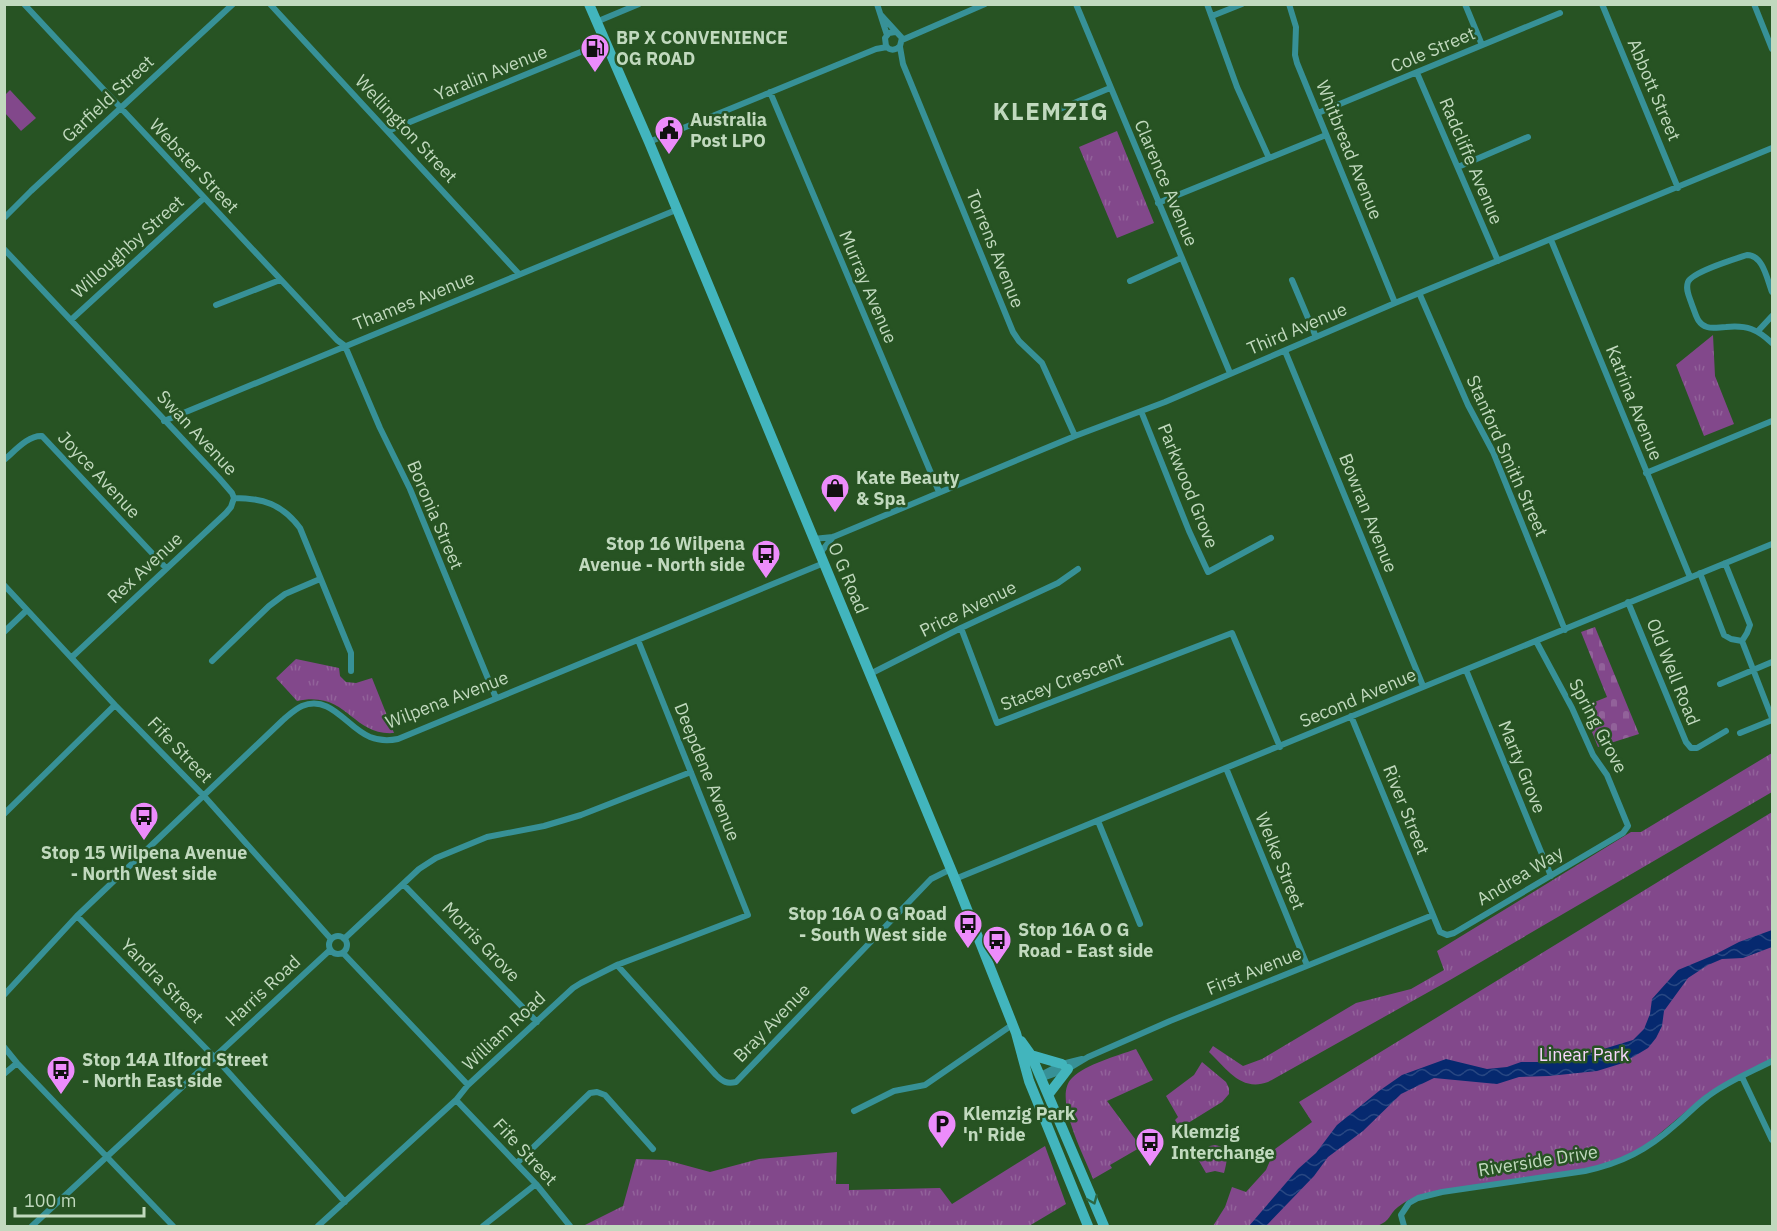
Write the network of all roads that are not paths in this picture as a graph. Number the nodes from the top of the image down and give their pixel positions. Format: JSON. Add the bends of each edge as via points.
{"nodes":[{"id":1,"x":24,"y":4,"type":"edge"},
{"id":2,"x":233,"y":4,"type":"edge"},
{"id":3,"x":270,"y":4,"type":"edge"},
{"id":4,"x":589,"y":4,"type":"edge"},
{"id":5,"x":639,"y":4,"type":"edge"},
{"id":6,"x":877,"y":4,"type":"edge"},
{"id":7,"x":985,"y":4,"type":"edge"},
{"id":8,"x":1076,"y":4,"type":"edge"},
{"id":9,"x":1207,"y":4,"type":"edge"},
{"id":10,"x":1242,"y":4,"type":"edge"},
{"id":11,"x":1289,"y":4,"type":"edge"},
{"id":12,"x":1465,"y":4,"type":"edge"},
{"id":13,"x":1602,"y":4,"type":"edge"},
{"id":14,"x":1754,"y":4,"type":"edge"},
{"id":15,"x":1560,"y":14,"type":"dead end"},
{"id":16,"x":881,"y":15,"type":"junction"},
{"id":17,"x":1212,"y":16,"type":"junction"},
{"id":18,"x":596,"y":22,"type":"junction"},
{"id":19,"x":898,"y":35,"type":"junction"},
{"id":20,"x":605,"y":42,"type":"junction"},
{"id":21,"x":890,"y":44,"type":"junction"},
{"id":22,"x":1482,"y":45,"type":"junction"},
{"id":23,"x":1773,"y":49,"type":"edge"},
{"id":24,"x":1417,"y":73,"type":"junction"},
{"id":25,"x":1110,"y":88,"type":"junction"},
{"id":26,"x":770,"y":92,"type":"junction"},
{"id":27,"x":121,"y":108,"type":"junction"},
{"id":28,"x":1055,"y":111,"type":"dead end"},
{"id":29,"x":1318,"y":113,"type":"junction"},
{"id":30,"x":388,"y":131,"type":"junction"},
{"id":31,"x":1326,"y":135,"type":"junction"},
{"id":32,"x":1528,"y":137,"type":"dead end"},
{"id":33,"x":649,"y":142,"type":"junction"},
{"id":34,"x":1773,"y":148,"type":"edge"},
{"id":35,"x":1269,"y":158,"type":"junction"},
{"id":36,"x":1458,"y":167,"type":"junction"},
{"id":37,"x":1678,"y":188,"type":"junction"},
{"id":38,"x":204,"y":198,"type":"junction"},
{"id":39,"x":1158,"y":203,"type":"junction"},
{"id":40,"x":676,"y":210,"type":"junction"},
{"id":41,"x":4,"y":218,"type":"edge"},
{"id":42,"x":1551,"y":240,"type":"junction"},
{"id":43,"x":4,"y":249,"type":"edge"},
{"id":44,"x":1181,"y":258,"type":"junction"},
{"id":45,"x":1498,"y":261,"type":"junction"},
{"id":46,"x":519,"y":274,"type":"junction"},
{"id":47,"x":280,"y":280,"type":"junction"},
{"id":48,"x":1292,"y":280,"type":"dead end"},
{"id":49,"x":1130,"y":281,"type":"dead end"},
{"id":50,"x":1773,"y":292,"type":"edge"},
{"id":51,"x":1420,"y":295,"type":"junction"},
{"id":52,"x":1395,"y":303,"type":"junction"},
{"id":53,"x":216,"y":305,"type":"dead end"},
{"id":54,"x":1773,"y":316,"type":"edge"},
{"id":55,"x":72,"y":319,"type":"junction"},
{"id":56,"x":1758,"y":331,"type":"junction"},
{"id":57,"x":1316,"y":337,"type":"junction"},
{"id":58,"x":1773,"y":343,"type":"edge"},
{"id":59,"x":345,"y":346,"type":"junction"},
{"id":60,"x":1285,"y":351,"type":"junction"},
{"id":61,"x":1230,"y":373,"type":"junction"},
{"id":62,"x":1141,"y":411,"type":"junction"},
{"id":63,"x":164,"y":421,"type":"junction"},
{"id":64,"x":1773,"y":421,"type":"edge"},
{"id":65,"x":1075,"y":436,"type":"junction"},
{"id":66,"x":4,"y":460,"type":"edge"},
{"id":67,"x":1646,"y":473,"type":"junction"},
{"id":68,"x":939,"y":492,"type":"junction"},
{"id":69,"x":234,"y":498,"type":"junction"},
{"id":70,"x":833,"y":537,"type":"junction"},
{"id":71,"x":1271,"y":538,"type":"dead end"},
{"id":72,"x":813,"y":539,"type":"junction"},
{"id":73,"x":1773,"y":544,"type":"edge"},
{"id":74,"x":822,"y":558,"type":"junction"},
{"id":75,"x":1725,"y":563,"type":"junction"},
{"id":76,"x":166,"y":568,"type":"junction"},
{"id":77,"x":1078,"y":569,"type":"dead end"},
{"id":78,"x":1700,"y":573,"type":"junction"},
{"id":79,"x":1690,"y":577,"type":"junction"},
{"id":80,"x":320,"y":579,"type":"junction"},
{"id":81,"x":4,"y":585,"type":"edge"},
{"id":82,"x":1628,"y":602,"type":"junction"},
{"id":83,"x":27,"y":610,"type":"junction"},
{"id":84,"x":961,"y":628,"type":"junction"},
{"id":85,"x":1565,"y":630,"type":"junction"},
{"id":86,"x":4,"y":632,"type":"edge"},
{"id":87,"x":638,"y":640,"type":"junction"},
{"id":88,"x":1536,"y":641,"type":"junction"},
{"id":89,"x":1742,"y":641,"type":"junction"},
{"id":90,"x":72,"y":657,"type":"junction"},
{"id":91,"x":212,"y":661,"type":"dead end"},
{"id":92,"x":1773,"y":662,"type":"edge"},
{"id":93,"x":351,"y":670,"type":"dead end"},
{"id":94,"x":1466,"y":670,"type":"junction"},
{"id":95,"x":1754,"y":670,"type":"junction"},
{"id":96,"x":870,"y":674,"type":"junction"},
{"id":97,"x":1720,"y":684,"type":"dead end"},
{"id":98,"x":1423,"y":686,"type":"junction"},
{"id":99,"x":496,"y":698,"type":"junction"},
{"id":100,"x":115,"y":705,"type":"junction"},
{"id":101,"x":1351,"y":716,"type":"junction"},
{"id":102,"x":1773,"y":719,"type":"edge"},
{"id":103,"x":1726,"y":731,"type":"dead end"},
{"id":104,"x":1740,"y":733,"type":"dead end"},
{"id":105,"x":1280,"y":747,"type":"junction"},
{"id":106,"x":1226,"y":768,"type":"junction"},
{"id":107,"x":691,"y":772,"type":"junction"},
{"id":108,"x":204,"y":796,"type":"junction"},
{"id":109,"x":4,"y":814,"type":"edge"},
{"id":110,"x":1098,"y":821,"type":"junction"},
{"id":111,"x":1628,"y":826,"type":"joint"},
{"id":112,"x":953,"y":874,"type":"junction"},
{"id":113,"x":1551,"y":876,"type":"junction"},
{"id":114,"x":403,"y":884,"type":"junction"},
{"id":115,"x":748,"y":915,"type":"joint"},
{"id":116,"x":1433,"y":915,"type":"junction"},
{"id":117,"x":77,"y":916,"type":"junction"},
{"id":118,"x":1140,"y":924,"type":"dead end"},
{"id":119,"x":331,"y":939,"type":"junction"},
{"id":120,"x":344,"y":939,"type":"junction"},
{"id":121,"x":330,"y":950,"type":"junction"},
{"id":122,"x":343,"y":953,"type":"junction"},
{"id":123,"x":617,"y":965,"type":"junction"},
{"id":124,"x":1307,"y":965,"type":"junction"},
{"id":125,"x":4,"y":995,"type":"edge"},
{"id":126,"x":537,"y":1022,"type":"junction"},
{"id":127,"x":1014,"y":1029,"type":"junction"},
{"id":128,"x":4,"y":1047,"type":"edge"},
{"id":129,"x":1031,"y":1055,"type":"junction"},
{"id":130,"x":214,"y":1057,"type":"junction"},
{"id":131,"x":1773,"y":1061,"type":"edge"},
{"id":132,"x":17,"y":1063,"type":"junction"},
{"id":133,"x":1065,"y":1066,"type":"junction"},
{"id":134,"x":4,"y":1074,"type":"edge"},
{"id":135,"x":1041,"y":1077,"type":"junction"},
{"id":136,"x":1742,"y":1077,"type":"junction"},
{"id":137,"x":1029,"y":1081,"type":"junction"},
{"id":138,"x":468,"y":1085,"type":"junction"},
{"id":139,"x":1048,"y":1095,"type":"junction"},
{"id":140,"x":456,"y":1100,"type":"junction"},
{"id":141,"x":854,"y":1111,"type":"dead end"},
{"id":142,"x":1773,"y":1140,"type":"edge"},
{"id":143,"x":653,"y":1149,"type":"dead end"},
{"id":144,"x":107,"y":1156,"type":"junction"},
{"id":145,"x":517,"y":1162,"type":"junction"},
{"id":146,"x":536,"y":1184,"type":"junction"},
{"id":147,"x":345,"y":1202,"type":"junction"},
{"id":148,"x":1102,"y":1223,"type":"edge"},
{"id":149,"x":1403,"y":1225,"type":"edge"},
{"id":150,"x":1088,"y":1226,"type":"edge"},
{"id":151,"x":32,"y":1227,"type":"edge"},
{"id":152,"x":173,"y":1227,"type":"edge"},
{"id":153,"x":318,"y":1227,"type":"edge"},
{"id":154,"x":483,"y":1227,"type":"edge"},
{"id":155,"x":570,"y":1227,"type":"edge"}],
"edges":[{"from":1,"to":27,"type":"street","name":"Webster Street"},
{"from":2,"to":27,"type":"street","name":"Garfield Street"},
{"from":3,"to":30,"type":"street","name":"Wellington Street"},
{"from":4,"to":18,"type":"main road","name":"O G Road"},
{"from":5,"to":18,"type":"street"},
{"from":6,"to":16,"type":"street"},
{"from":7,"to":19,"type":"street","via":[[914,34]]},
{"from":8,"to":25,"type":"street","name":"Clarence Avenue"},
{"from":9,"to":17,"type":"street"},
{"from":10,"to":17,"type":"street"},
{"from":11,"to":29,"type":"street","name":"Whitbread Avenue","via":[[1296,27],[1297,63]]},
{"from":12,"to":22,"type":"street"},
{"from":13,"to":37,"type":"street","name":"Abbott Street"},
{"from":14,"to":23,"type":"street"},
{"from":15,"to":22,"type":"street","name":"Cole Street"},
{"from":16,"to":19,"type":"street"},
{"from":16,"to":21,"type":"street","name":"Torrens Avenue"},
{"from":17,"to":35,"type":"street","via":[[1237,87]]},
{"from":18,"to":20,"type":"main road","name":"O G Road"},
{"from":19,"to":21,"type":"street"},
{"from":19,"to":21,"type":"street"},
{"from":20,"to":30,"type":"street","name":"Yaralin Avenue"},
{"from":20,"to":33,"type":"main road","name":"O G Road"},
{"from":21,"to":26,"type":"street"},
{"from":21,"to":65,"type":"street","name":"Torrens Avenue","via":[[903,64],[1013,332],[1042,363]]},
{"from":22,"to":24,"type":"street","name":"Cole Street"},
{"from":24,"to":29,"type":"street","name":"Cole Street"},
{"from":24,"to":36,"type":"street","name":"Radcliffe Avenue"},
{"from":25,"to":28,"type":"street"},
{"from":25,"to":39,"type":"street","name":"Clarence Avenue"},
{"from":26,"to":33,"type":"street"},
{"from":26,"to":68,"type":"street","name":"Murray Avenue"},
{"from":27,"to":38,"type":"street","name":"Webster Street"},
{"from":27,"to":41,"type":"street","name":"Garfield Street"},
{"from":29,"to":31,"type":"street","name":"Whitbread Avenue"},
{"from":30,"to":46,"type":"street","name":"Wellington Street"},
{"from":31,"to":35,"type":"street"},
{"from":31,"to":52,"type":"street","name":"Whitbread Avenue"},
{"from":32,"to":36,"type":"street"},
{"from":33,"to":40,"type":"main road","name":"O G Road"},
{"from":34,"to":37,"type":"street","name":"Third Avenue"},
{"from":35,"to":39,"type":"street"},
{"from":36,"to":45,"type":"street","name":"Radcliffe Avenue"},
{"from":37,"to":42,"type":"street","name":"Third Avenue"},
{"from":38,"to":47,"type":"street","name":"Webster Street"},
{"from":38,"to":55,"type":"street","name":"Willoughby Street"},
{"from":39,"to":44,"type":"street","name":"Clarence Avenue"},
{"from":40,"to":46,"type":"street","name":"Thames Avenue"},
{"from":40,"to":72,"type":"main road","name":"O G Road"},
{"from":42,"to":45,"type":"street","name":"Third Avenue"},
{"from":42,"to":67,"type":"street","name":"Katrina Avenue"},
{"from":43,"to":55,"type":"street","name":"Swan Avenue"},
{"from":44,"to":49,"type":"street"},
{"from":44,"to":61,"type":"street","name":"Clarence Avenue"},
{"from":45,"to":51,"type":"street","name":"Third Avenue"},
{"from":46,"to":59,"type":"street","name":"Thames Avenue"},
{"from":47,"to":53,"type":"street"},
{"from":47,"to":59,"type":"street","name":"Webster Street"},
{"from":48,"to":57,"type":"street"},
{"from":50,"to":56,"type":"street","via":[[1753,255],[1701,273],[1688,284],[1699,323],[1709,328],[1740,326]]},
{"from":51,"to":52,"type":"street","name":"Third Avenue"},
{"from":51,"to":85,"type":"street","name":"Stanford Smith Street","via":[[1493,452]]},
{"from":52,"to":57,"type":"street","name":"Third Avenue"},
{"from":54,"to":56,"type":"street"},
{"from":55,"to":63,"type":"street","name":"Swan Avenue"},
{"from":56,"to":58,"type":"street"},
{"from":57,"to":60,"type":"street","name":"Third Avenue"},
{"from":59,"to":63,"type":"street","name":"Thames Avenue"},
{"from":59,"to":99,"type":"street","name":"Boronia Street","via":[[410,489]]},
{"from":60,"to":61,"type":"street","name":"Third Avenue"},
{"from":60,"to":98,"type":"street","name":"Bowran Avenue"},
{"from":61,"to":62,"type":"street","name":"Third Avenue"},
{"from":62,"to":65,"type":"street","name":"Third Avenue"},
{"from":62,"to":71,"type":"street","name":"Parkwood Grove","via":[[1208,572]]},
{"from":63,"to":69,"type":"street","name":"Swan Avenue"},
{"from":64,"to":67,"type":"street"},
{"from":65,"to":68,"type":"street","name":"Third Avenue"},
{"from":66,"to":76,"type":"street","name":"Joyce Avenue","via":[[30,438],[42,436]]},
{"from":67,"to":79,"type":"street","name":"Katrina Avenue"},
{"from":68,"to":70,"type":"street","name":"Third Avenue"},
{"from":69,"to":76,"type":"street","name":"Rex Avenue","via":[[226,513]]},
{"from":69,"to":80,"type":"street","name":"Swan Avenue","via":[[272,504],[287,512],[300,528]]},
{"from":70,"to":72,"type":"street","name":"Third Avenue"},
{"from":70,"to":74,"type":"street","name":"Third Avenue"},
{"from":72,"to":74,"type":"main road","name":"O G Road"},
{"from":73,"to":75,"type":"street","name":"Second Avenue"},
{"from":74,"to":87,"type":"street","name":"Wilpena Avenue"},
{"from":74,"to":96,"type":"main road","name":"O G Road"},
{"from":75,"to":78,"type":"street","name":"Second Avenue"},
{"from":75,"to":89,"type":"street","via":[[1750,626]]},
{"from":76,"to":90,"type":"street","name":"Rex Avenue"},
{"from":77,"to":84,"type":"street","name":"Price Avenue","via":[[1058,583]]},
{"from":78,"to":79,"type":"street","name":"Second Avenue"},
{"from":78,"to":89,"type":"street","via":[[1724,635]]},
{"from":79,"to":82,"type":"street","name":"Second Avenue"},
{"from":80,"to":91,"type":"street","via":[[285,594],[269,606]]},
{"from":80,"to":93,"type":"street","name":"Swan Avenue","via":[[351,653]]},
{"from":81,"to":83,"type":"street","name":"Fife Street"},
{"from":82,"to":85,"type":"street","name":"Second Avenue"},
{"from":82,"to":103,"type":"street","name":"Old Well Road","via":[[1686,742],[1697,748]]},
{"from":83,"to":86,"type":"street"},
{"from":83,"to":90,"type":"street","name":"Fife Street"},
{"from":84,"to":96,"type":"street","name":"Price Avenue"},
{"from":84,"to":105,"type":"street","name":"Stacey Crescent","via":[[997,723],[1232,633]]},
{"from":85,"to":88,"type":"street","name":"Second Avenue"},
{"from":87,"to":99,"type":"street","name":"Wilpena Avenue"},
{"from":87,"to":107,"type":"street","name":"Deepdene Avenue"},
{"from":88,"to":94,"type":"street","name":"Second Avenue"},
{"from":88,"to":111,"type":"street","name":"Spring Grove","via":[[1593,755],[1608,775]]},
{"from":89,"to":95,"type":"street"},
{"from":90,"to":100,"type":"street","name":"Fife Street"},
{"from":92,"to":95,"type":"street"},
{"from":94,"to":98,"type":"street","name":"Second Avenue"},
{"from":94,"to":113,"type":"street","name":"Marty Grove"},
{"from":95,"to":97,"type":"street"},
{"from":95,"to":102,"type":"street"},
{"from":96,"to":112,"type":"main road","name":"O G Road"},
{"from":98,"to":101,"type":"street","name":"Second Avenue"},
{"from":99,"to":108,"type":"street","name":"Wilpena Avenue","via":[[389,741],[365,735],[332,708],[302,706]]},
{"from":100,"to":108,"type":"street","name":"Fife Street"},
{"from":100,"to":109,"type":"street"},
{"from":101,"to":105,"type":"street","name":"Second Avenue"},
{"from":101,"to":116,"type":"street","name":"River Street"},
{"from":102,"to":104,"type":"street"},
{"from":105,"to":106,"type":"street","name":"Second Avenue"},
{"from":106,"to":110,"type":"street","name":"Second Avenue"},
{"from":106,"to":124,"type":"street","name":"Welke Street"},
{"from":107,"to":114,"type":"street","via":[[581,815],[487,837],[427,862]]},
{"from":107,"to":115,"type":"street","name":"Deepdene Avenue"},
{"from":108,"to":117,"type":"street","name":"Wilpena Avenue"},
{"from":108,"to":119,"type":"street","name":"Fife Street"},
{"from":110,"to":112,"type":"street","name":"Second Avenue"},
{"from":110,"to":118,"type":"street"},
{"from":111,"to":113,"type":"street","name":"Andrea Way","via":[[1626,831]]},
{"from":112,"to":123,"type":"street","name":"Bray Avenue","via":[[931,879],[736,1082],[723,1082],[716,1076]]},
{"from":112,"to":127,"type":"main road","name":"O G Road"},
{"from":113,"to":116,"type":"street","name":"Andrea Way","via":[[1454,933],[1440,933]]},
{"from":114,"to":120,"type":"street"},
{"from":114,"to":126,"type":"street","name":"Morris Grove"},
{"from":115,"to":123,"type":"street","name":"William Road"},
{"from":116,"to":124,"type":"street","name":"First Avenue"},
{"from":117,"to":125,"type":"street","name":"Wilpena Avenue"},
{"from":117,"to":130,"type":"street","name":"Yandra Street"},
{"from":119,"to":120,"type":"street"},
{"from":119,"to":121,"type":"street"},
{"from":120,"to":122,"type":"street"},
{"from":121,"to":122,"type":"street"},
{"from":121,"to":130,"type":"street","name":"Harris Road"},
{"from":122,"to":138,"type":"street"},
{"from":123,"to":126,"type":"street","name":"William Road","via":[[573,988]]},
{"from":124,"to":133,"type":"street","name":"First Avenue"},
{"from":126,"to":138,"type":"street","name":"William Road"},
{"from":127,"to":129,"type":"main road","name":"O G Road"},
{"from":127,"to":137,"type":"main road","name":"O G Road"},
{"from":127,"to":141,"type":"street","via":[[925,1084],[894,1091]]},
{"from":128,"to":132,"type":"street"},
{"from":129,"to":133,"type":"main road"},
{"from":129,"to":135,"type":"main road","name":"O G Road"},
{"from":130,"to":144,"type":"street","name":"Harris Road"},
{"from":130,"to":147,"type":"street","name":"Yandra Street"},
{"from":131,"to":136,"type":"street","name":"Riverside Drive"},
{"from":132,"to":134,"type":"street"},
{"from":132,"to":144,"type":"street"},
{"from":133,"to":135,"type":"street","name":"First Avenue"},
{"from":133,"to":139,"type":"main road"},
{"from":135,"to":137,"type":"street","name":"First Avenue"},
{"from":135,"to":139,"type":"main road","name":"O G Road"},
{"from":136,"to":142,"type":"street"},
{"from":136,"to":149,"type":"street","name":"Riverside Drive","via":[[1707,1097],[1656,1141],[1629,1157],[1585,1171],[1418,1198],[1404,1209]]},
{"from":137,"to":150,"type":"main road","name":"O G Road"},
{"from":138,"to":140,"type":"street","name":"William Road"},
{"from":139,"to":148,"type":"main road","name":"O G Road","one_way":true},
{"from":140,"to":145,"type":"street","name":"Fife Street"},
{"from":140,"to":147,"type":"street","name":"William Road"},
{"from":143,"to":145,"type":"street","via":[[605,1095],[597,1092],[590,1093]]},
{"from":144,"to":151,"type":"street","name":"Harris Road"},
{"from":144,"to":152,"type":"street"},
{"from":145,"to":146,"type":"street","name":"Fife Street"},
{"from":146,"to":154,"type":"street"},
{"from":146,"to":155,"type":"street","name":"Fife Street"},
{"from":147,"to":153,"type":"street","name":"William Road"}]}
